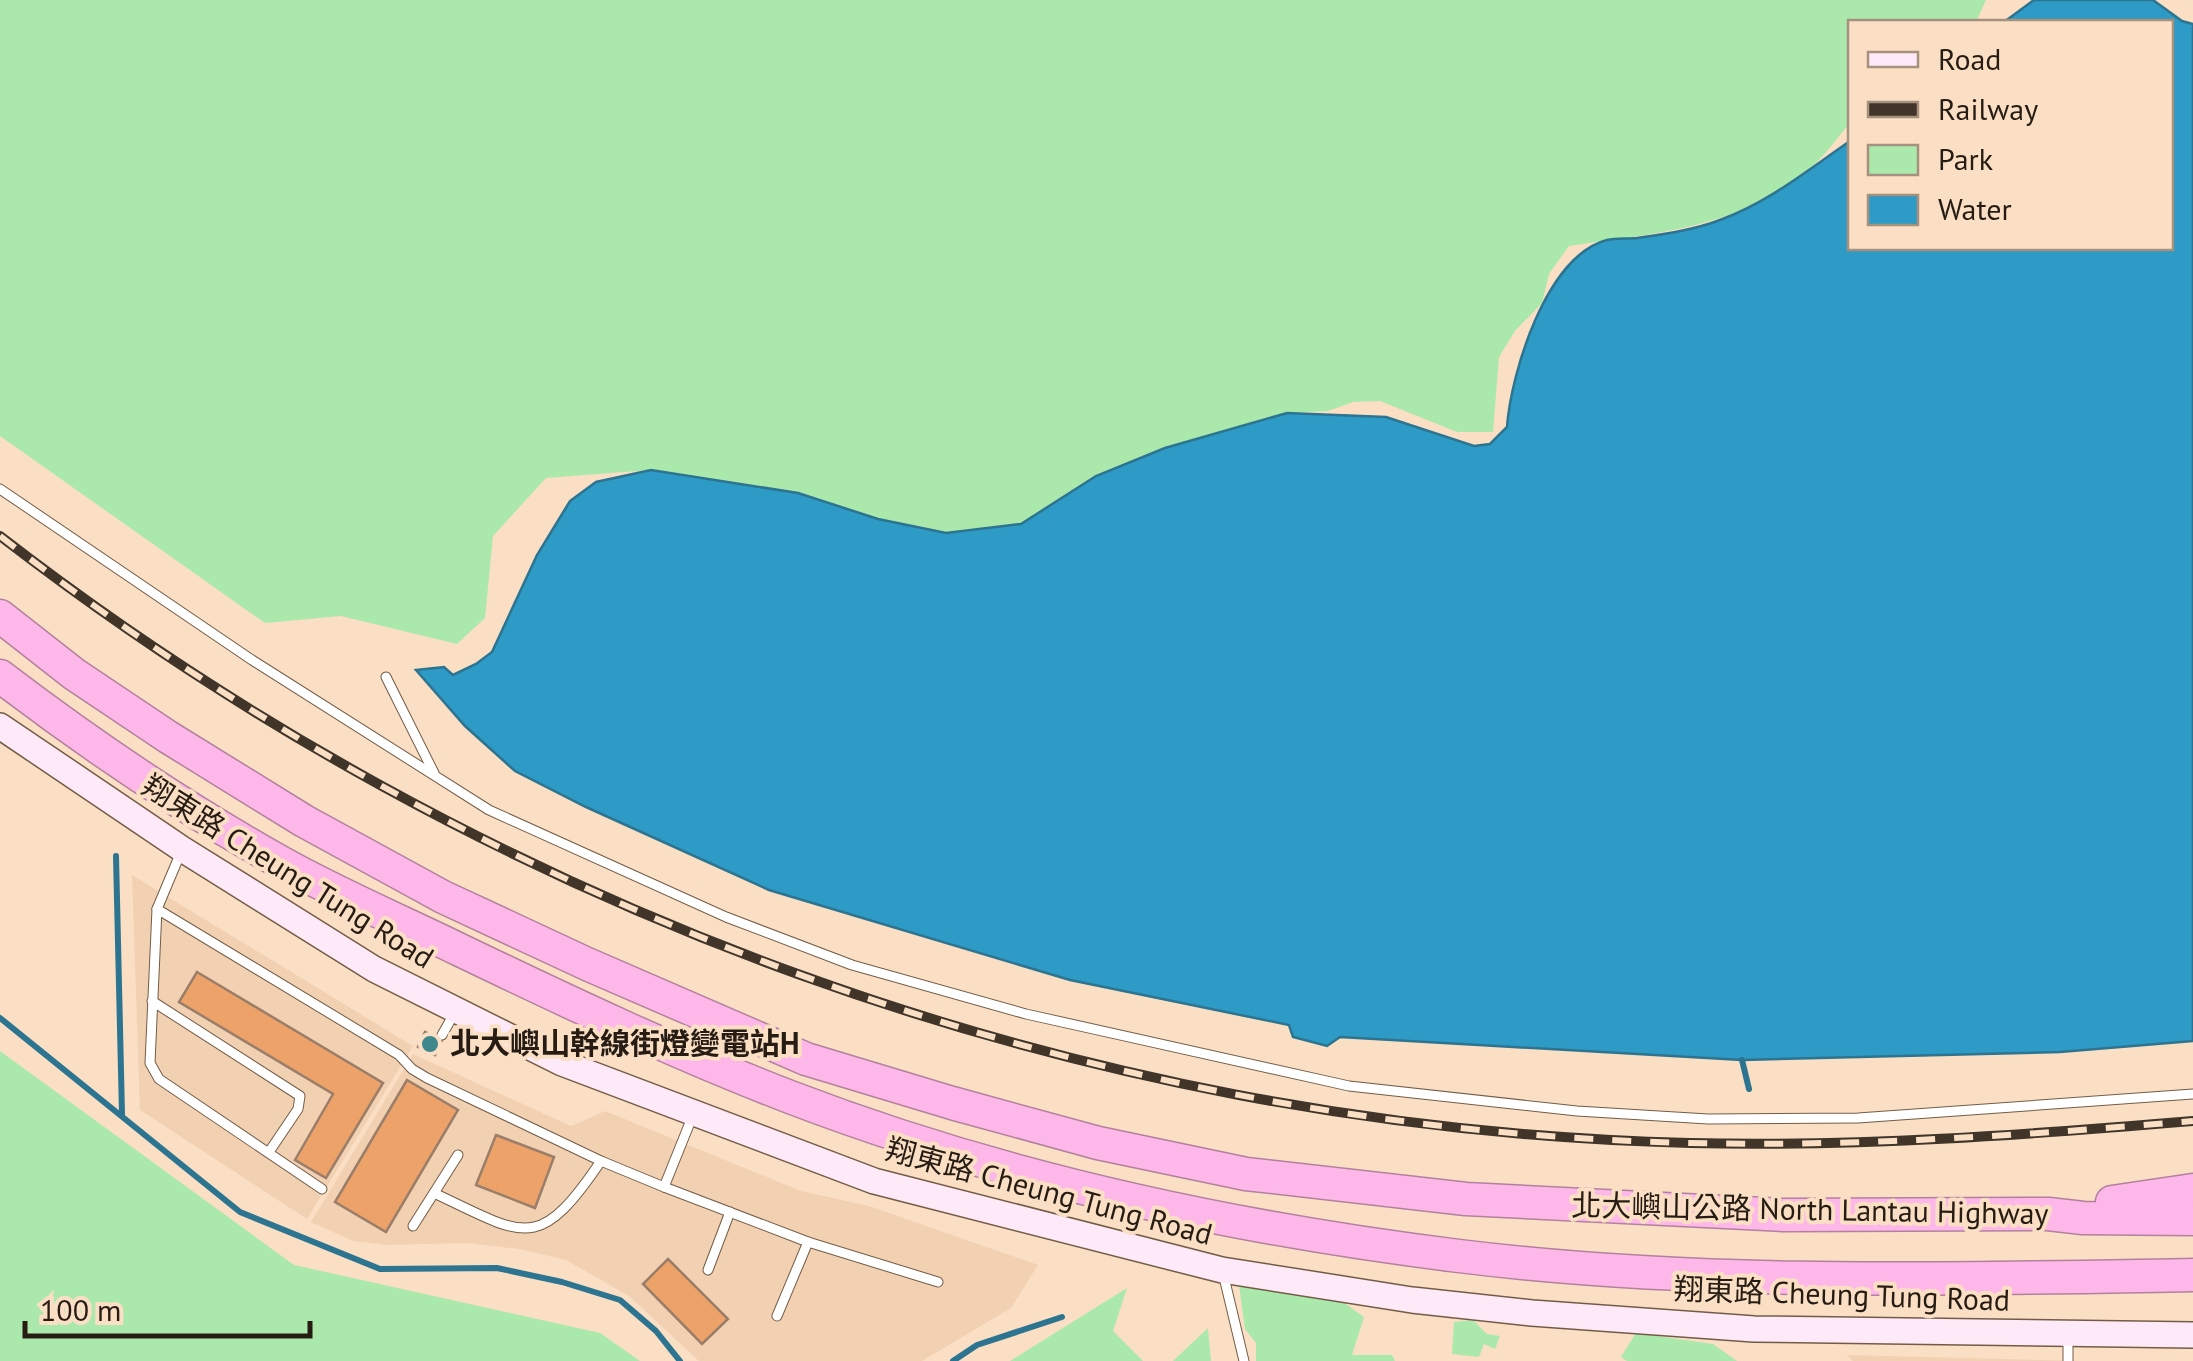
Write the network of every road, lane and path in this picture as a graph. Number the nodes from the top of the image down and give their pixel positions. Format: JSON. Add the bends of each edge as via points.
{"nodes":[{"id":1,"x":0,"y":489,"type":"edge"},
{"id":2,"x":0,"y":616,"type":"edge"},
{"id":3,"x":0,"y":676,"type":"edge"},
{"id":4,"x":386,"y":677,"type":"dead end"},
{"id":5,"x":0,"y":726,"type":"edge"},
{"id":6,"x":436,"y":776,"type":"junction"},
{"id":7,"x":182,"y":849,"type":"junction"},
{"id":8,"x":157,"y":909,"type":"junction"},
{"id":9,"x":152,"y":1001,"type":"junction"},
{"id":10,"x":456,"y":1010,"type":"junction"},
{"id":11,"x":442,"y":1036,"type":"dead end"},
{"id":12,"x":2193,"y":1094,"type":"edge"},
{"id":13,"x":694,"y":1113,"type":"junction"},
{"id":14,"x":269,"y":1152,"type":"junction"},
{"id":15,"x":458,"y":1155,"type":"dead end"},
{"id":16,"x":600,"y":1161,"type":"junction"},
{"id":17,"x":664,"y":1187,"type":"junction"},
{"id":18,"x":322,"y":1189,"type":"dead end"},
{"id":19,"x":2193,"y":1190,"type":"edge"},
{"id":20,"x":434,"y":1194,"type":"junction"},
{"id":21,"x":730,"y":1212,"type":"junction"},
{"id":22,"x":2048,"y":1214,"type":"junction"},
{"id":23,"x":2193,"y":1219,"type":"edge"},
{"id":24,"x":413,"y":1226,"type":"dead end"},
{"id":25,"x":808,"y":1242,"type":"junction"},
{"id":26,"x":708,"y":1270,"type":"dead end"},
{"id":27,"x":1222,"y":1270,"type":"junction"},
{"id":28,"x":2193,"y":1275,"type":"edge"},
{"id":29,"x":938,"y":1282,"type":"dead end"},
{"id":30,"x":777,"y":1316,"type":"dead end"},
{"id":31,"x":2068,"y":1333,"type":"junction"},
{"id":32,"x":2193,"y":1335,"type":"edge"},
{"id":33,"x":1244,"y":1361,"type":"edge"},
{"id":34,"x":2068,"y":1361,"type":"edge"}],
"edges":[{"from":1,"to":6,"type":"lane"},
{"from":2,"to":22,"type":"highway","name":"北大嶼山公路 North Lantau Highway","via":[[168,737],[442,896],[806,1060],[952,1103],[1098,1144],[1246,1174],[1466,1199],[1783,1215]]},
{"from":3,"to":28,"type":"highway","name":"北大嶼山公路 North Lantau Highway","via":[[283,864],[574,1005],[792,1098],[1085,1188],[1232,1220],[1525,1262],[1790,1279]]},
{"from":4,"to":6,"type":"lane"},
{"from":5,"to":7,"type":"main road","name":"翔東路 Cheung Tung Road"},
{"from":6,"to":12,"type":"lane","via":[[489,810],[852,965],[1026,1014],[1349,1086],[1708,1119],[1858,1118]]},
{"from":7,"to":8,"type":"lane"},
{"from":7,"to":10,"type":"main road","name":"翔東路 Cheung Tung Road","via":[[374,968]]},
{"from":8,"to":9,"type":"lane"},
{"from":8,"to":16,"type":"lane","via":[[412,1069]]},
{"from":9,"to":14,"type":"lane","via":[[153,1071],[159,1079]]},
{"from":9,"to":14,"type":"lane","via":[[300,1096],[298,1110]]},
{"from":10,"to":11,"type":"lane"},
{"from":10,"to":13,"type":"main road","name":"翔東路 Cheung Tung Road","via":[[562,1063]]},
{"from":13,"to":17,"type":"lane"},
{"from":13,"to":27,"type":"main road","name":"翔東路 Cheung Tung Road","via":[[874,1181]]},
{"from":14,"to":18,"type":"lane"},
{"from":15,"to":20,"type":"lane"},
{"from":16,"to":17,"type":"lane"},
{"from":16,"to":20,"type":"lane","via":[[562,1213],[531,1228],[499,1224]]},
{"from":17,"to":21,"type":"lane"},
{"from":19,"to":22,"type":"highway"},
{"from":20,"to":24,"type":"lane"},
{"from":21,"to":25,"type":"lane"},
{"from":21,"to":26,"type":"lane"},
{"from":22,"to":23,"type":"highway","name":"北大嶼山公路 North Lantau Highway"},
{"from":25,"to":29,"type":"lane"},
{"from":25,"to":30,"type":"lane"},
{"from":27,"to":31,"type":"main road","name":"翔東路 Cheung Tung Road","via":[[1532,1313],[1754,1329]]},
{"from":27,"to":33,"type":"lane"},
{"from":31,"to":32,"type":"main road","name":"翔東路 Cheung Tung Road"},
{"from":31,"to":34,"type":"lane"}]}
